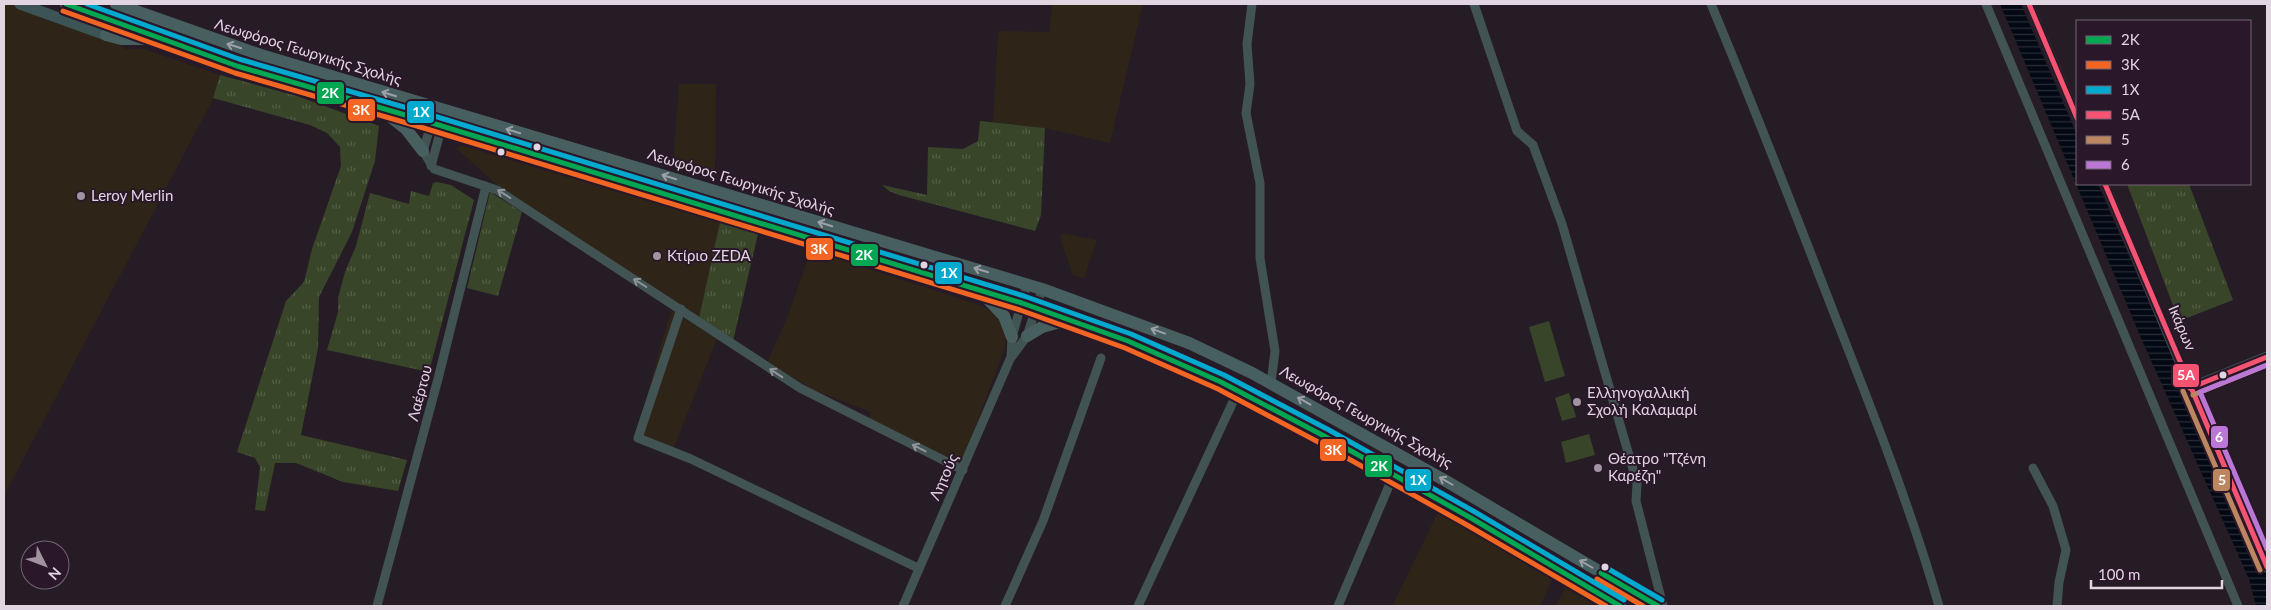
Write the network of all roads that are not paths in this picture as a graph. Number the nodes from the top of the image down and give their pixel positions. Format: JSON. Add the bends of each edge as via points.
{"nodes":[{"id":1,"x":20,"y":4,"type":"edge"},
{"id":2,"x":66,"y":4,"type":"edge"},
{"id":3,"x":116,"y":4,"type":"edge"},
{"id":4,"x":1252,"y":4,"type":"edge"},
{"id":5,"x":1474,"y":4,"type":"edge"},
{"id":6,"x":1711,"y":4,"type":"edge"},
{"id":7,"x":1986,"y":4,"type":"edge"},
{"id":8,"x":2029,"y":4,"type":"edge"},
{"id":9,"x":106,"y":35,"type":"joint"},
{"id":10,"x":165,"y":41,"type":"junction"},
{"id":11,"x":381,"y":109,"type":"junction"},
{"id":12,"x":441,"y":109,"type":"junction"},
{"id":13,"x":2076,"y":116,"type":"edge"},
{"id":14,"x":436,"y":125,"type":"junction"},
{"id":15,"x":423,"y":151,"type":"junction"},
{"id":16,"x":431,"y":166,"type":"junction"},
{"id":17,"x":2105,"y":185,"type":"edge"},
{"id":18,"x":486,"y":186,"type":"junction"},
{"id":19,"x":1027,"y":284,"type":"junction"},
{"id":20,"x":1042,"y":289,"type":"junction"},
{"id":21,"x":978,"y":290,"type":"junction"},
{"id":22,"x":1022,"y":303,"type":"junction"},
{"id":23,"x":1036,"y":308,"type":"junction"},
{"id":24,"x":681,"y":309,"type":"junction"},
{"id":25,"x":1070,"y":320,"type":"junction"},
{"id":26,"x":1012,"y":336,"type":"junction"},
{"id":27,"x":1027,"y":336,"type":"junction"},
{"id":28,"x":2267,"y":357,"type":"edge"},
{"id":29,"x":1101,"y":358,"type":"dead end"},
{"id":30,"x":1010,"y":359,"type":"junction"},
{"id":31,"x":1271,"y":383,"type":"junction"},
{"id":32,"x":2190,"y":388,"type":"junction"},
{"id":33,"x":1238,"y":391,"type":"junction"},
{"id":34,"x":2033,"y":468,"type":"dead end"},
{"id":35,"x":963,"y":470,"type":"junction"},
{"id":36,"x":1394,"y":474,"type":"junction"},
{"id":37,"x":2267,"y":567,"type":"edge"},
{"id":38,"x":918,"y":568,"type":"junction"},
{"id":39,"x":377,"y":606,"type":"edge"},
{"id":40,"x":903,"y":606,"type":"edge"},
{"id":41,"x":1005,"y":606,"type":"edge"},
{"id":42,"x":1138,"y":606,"type":"edge"},
{"id":43,"x":1338,"y":606,"type":"edge"},
{"id":44,"x":1620,"y":606,"type":"edge"},
{"id":45,"x":1658,"y":606,"type":"edge"},
{"id":46,"x":1663,"y":606,"type":"edge"},
{"id":47,"x":1939,"y":606,"type":"edge"},
{"id":48,"x":2057,"y":606,"type":"edge"},
{"id":49,"x":2238,"y":606,"type":"edge"}],
"edges":[{"from":1,"to":9,"type":"main road"},
{"from":2,"to":10,"type":"main road"},
{"from":12,"to":3,"type":"main road","name":"Λεωφόρος Γεωργικής Σχολής","one_way":true,"via":[[223,43]]},
{"from":4,"to":31,"type":"street","via":[[1247,44],[1250,84],[1246,113],[1260,183],[1260,258],[1275,351]]},
{"from":5,"to":46,"type":"street","via":[[1518,131],[1533,145],[1570,251],[1637,483],[1636,501]]},
{"from":6,"to":47,"type":"street","via":[[1892,463],[1921,543]]},
{"from":7,"to":49,"type":"street"},
{"from":8,"to":13,"type":"street"},
{"from":9,"to":10,"type":"main road"},
{"from":10,"to":11,"type":"main road"},
{"from":11,"to":14,"type":"main road"},
{"from":11,"to":15,"type":"main road","via":[[406,129]]},
{"from":12,"to":14,"type":"street"},
{"from":19,"to":12,"type":"main road","name":"Λεωφόρος Γεωργικής Σχολής","one_way":true},
{"from":14,"to":15,"type":"street"},
{"from":14,"to":16,"type":"street"},
{"from":14,"to":21,"type":"main road"},
{"from":15,"to":16,"type":"street"},
{"from":16,"to":18,"type":"street"},
{"from":17,"to":32,"type":"street","name":"Ικάρων"},
{"from":24,"to":18,"type":"street","one_way":true,"via":[[504,194]]},
{"from":18,"to":39,"type":"street","name":"Λαέρτου"},
{"from":19,"to":20,"type":"main road","name":"Λεωφόρος Γεωργικής Σχολής"},
{"from":19,"to":22,"type":"street","name":"Λητούς"},
{"from":20,"to":23,"type":"street","name":"Λητούς"},
{"from":31,"to":20,"type":"main road","name":"Λεωφόρος Γεωργικής Σχολής","one_way":true,"via":[[1189,343]]},
{"from":21,"to":22,"type":"main road"},
{"from":21,"to":26,"type":"main road","via":[[1004,316]]},
{"from":22,"to":23,"type":"main road"},
{"from":22,"to":26,"type":"street","name":"Λητούς"},
{"from":23,"to":25,"type":"main road"},
{"from":23,"to":27,"type":"street","name":"Λητούς"},
{"from":35,"to":24,"type":"street","one_way":true,"via":[[800,388]]},
{"from":24,"to":38,"type":"street","via":[[638,438]]},
{"from":25,"to":27,"type":"main road","via":[[1042,327]]},
{"from":25,"to":33,"type":"main road","via":[[1170,359]]},
{"from":26,"to":30,"type":"street","name":"Λητούς"},
{"from":27,"to":30,"type":"street","name":"Λητούς"},
{"from":28,"to":32,"type":"main road"},
{"from":29,"to":41,"type":"street","via":[[1043,521]]},
{"from":30,"to":35,"type":"street","name":"Λητούς"},
{"from":45,"to":31,"type":"main road","name":"Λεωφόρος Γεωργικής Σχολής","one_way":true},
{"from":32,"to":37,"type":"main road","name":"Ικάρων"},
{"from":33,"to":36,"type":"main road"},
{"from":33,"to":42,"type":"street"},
{"from":34,"to":48,"type":"street","via":[[2053,506],[2066,550]]},
{"from":35,"to":38,"type":"street","name":"Λητούς"},
{"from":36,"to":43,"type":"street"},
{"from":36,"to":44,"type":"main road"},
{"from":38,"to":40,"type":"street","name":"Λητούς"}]}
